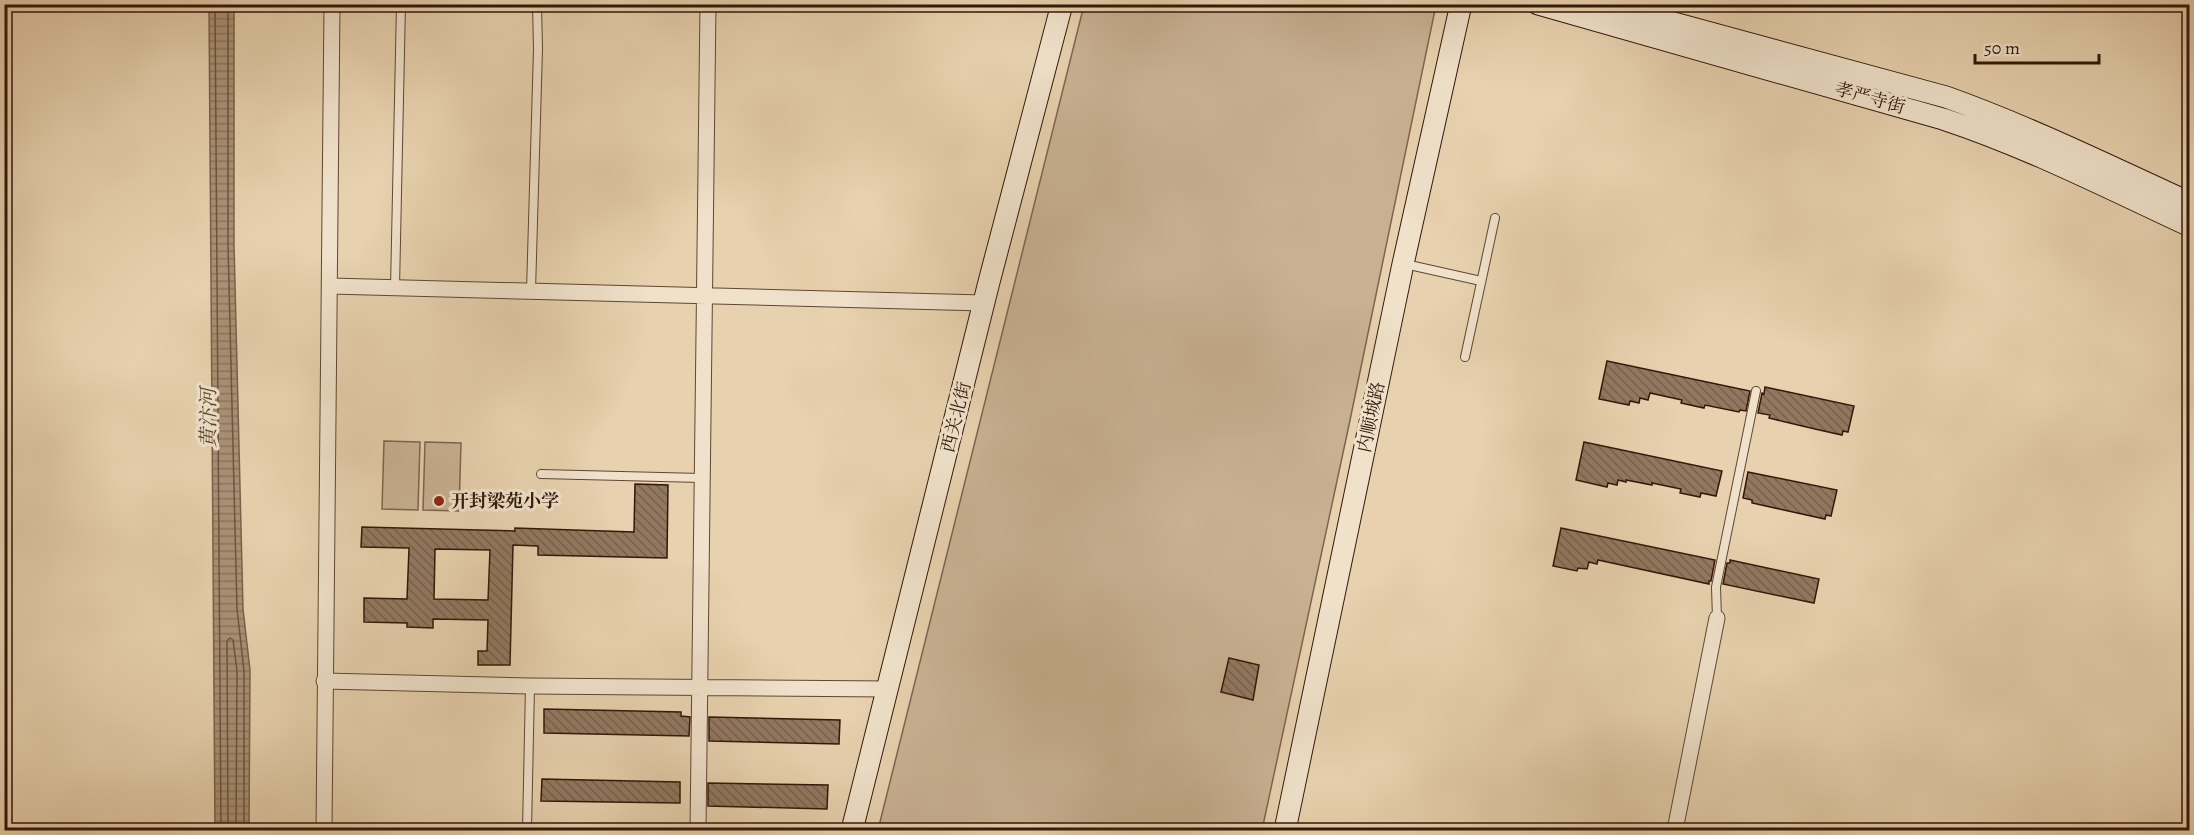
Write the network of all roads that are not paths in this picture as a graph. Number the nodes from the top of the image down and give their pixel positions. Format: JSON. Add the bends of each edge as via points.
{"nodes":[{"id":1,"x":332,"y":4,"type":"edge"},
{"id":2,"x":401,"y":4,"type":"edge"},
{"id":3,"x":537,"y":4,"type":"edge"},
{"id":4,"x":708,"y":4,"type":"edge"},
{"id":5,"x":1062,"y":4,"type":"edge"},
{"id":6,"x":1461,"y":4,"type":"edge"},
{"id":7,"x":1538,"y":4,"type":"edge"},
{"id":8,"x":1604,"y":4,"type":"edge"},
{"id":9,"x":2190,"y":203,"type":"edge"},
{"id":10,"x":1495,"y":218,"type":"dead end"},
{"id":11,"x":2190,"y":226,"type":"edge"},
{"id":12,"x":1403,"y":264,"type":"junction"},
{"id":13,"x":1481,"y":281,"type":"junction"},
{"id":14,"x":330,"y":286,"type":"junction"},
{"id":15,"x":395,"y":288,"type":"junction"},
{"id":16,"x":531,"y":291,"type":"junction"},
{"id":17,"x":703,"y":296,"type":"junction"},
{"id":18,"x":984,"y":303,"type":"junction"},
{"id":19,"x":1465,"y":357,"type":"dead end"},
{"id":20,"x":1756,"y":391,"type":"dead end"},
{"id":21,"x":541,"y":474,"type":"dead end"},
{"id":22,"x":701,"y":478,"type":"junction"},
{"id":23,"x":1717,"y":618,"type":"joint"},
{"id":24,"x":324,"y":681,"type":"junction"},
{"id":25,"x":530,"y":686,"type":"junction"},
{"id":26,"x":701,"y":687,"type":"junction"},
{"id":27,"x":888,"y":689,"type":"junction"},
{"id":28,"x":324,"y":831,"type":"edge"},
{"id":29,"x":527,"y":831,"type":"edge"},
{"id":30,"x":698,"y":831,"type":"edge"},
{"id":31,"x":852,"y":831,"type":"edge"},
{"id":32,"x":1285,"y":831,"type":"edge"},
{"id":33,"x":1675,"y":831,"type":"edge"}],
"edges":[{"from":1,"to":14,"type":"street"},
{"from":2,"to":15,"type":"lane"},
{"from":3,"to":16,"type":"lane"},
{"from":4,"to":17,"type":"street"},
{"from":5,"to":18,"type":"street","name":"西关北街"},
{"from":6,"to":12,"type":"street","name":"内顺城路"},
{"from":7,"to":11,"type":"street","name":"孝严寺街","via":[[1952,122],[2037,154]]},
{"from":8,"to":9,"type":"street","name":"孝严寺街","via":[[1946,97],[2046,136]]},
{"from":10,"to":13,"type":"lane"},
{"from":12,"to":13,"type":"lane"},
{"from":12,"to":32,"type":"street","name":"内顺城路"},
{"from":13,"to":19,"type":"lane"},
{"from":14,"to":15,"type":"street"},
{"from":14,"to":24,"type":"street"},
{"from":15,"to":16,"type":"street"},
{"from":16,"to":17,"type":"street"},
{"from":17,"to":18,"type":"street"},
{"from":17,"to":22,"type":"street"},
{"from":18,"to":27,"type":"street","name":"西关北街"},
{"from":20,"to":23,"type":"lane","via":[[1716,587]]},
{"from":21,"to":22,"type":"lane"},
{"from":22,"to":26,"type":"street"},
{"from":23,"to":33,"type":"street"},
{"from":24,"to":25,"type":"street"},
{"from":24,"to":28,"type":"street"},
{"from":25,"to":26,"type":"street"},
{"from":25,"to":29,"type":"lane"},
{"from":26,"to":27,"type":"street"},
{"from":26,"to":30,"type":"street"},
{"from":27,"to":31,"type":"street","name":"西关北街"}]}
